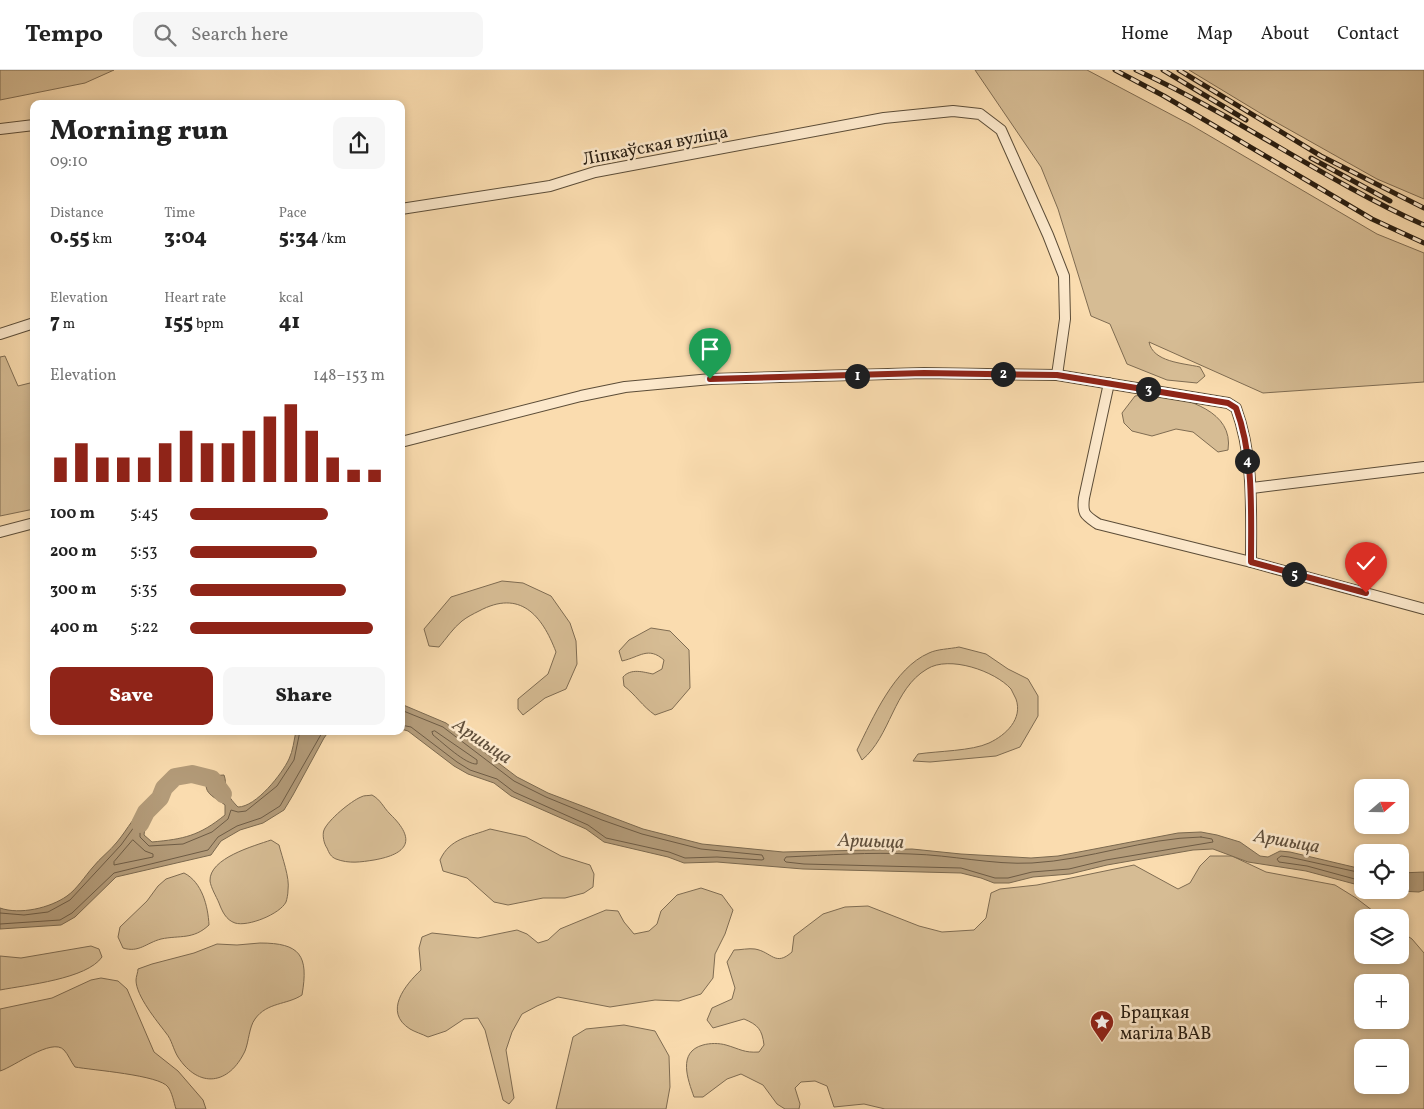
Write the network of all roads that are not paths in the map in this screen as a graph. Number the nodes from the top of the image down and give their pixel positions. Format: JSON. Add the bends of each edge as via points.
{"nodes":[{"id":1,"x":30,"y":125,"type":"edge"},
{"id":2,"x":0,"y":129,"type":"edge"},
{"id":3,"x":405,"y":208,"type":"edge"},
{"id":4,"x":30,"y":324,"type":"edge"},
{"id":5,"x":0,"y":334,"type":"edge"},
{"id":6,"x":1057,"y":375,"type":"junction"},
{"id":7,"x":1109,"y":383,"type":"junction"},
{"id":8,"x":405,"y":441,"type":"edge"},
{"id":9,"x":1424,"y":467,"type":"edge"},
{"id":10,"x":1252,"y":488,"type":"junction"},
{"id":11,"x":30,"y":524,"type":"edge"},
{"id":12,"x":0,"y":532,"type":"edge"},
{"id":13,"x":1251,"y":562,"type":"junction"},
{"id":14,"x":1424,"y":609,"type":"edge"}],
"edges":[{"from":1,"to":2,"type":"street"},
{"from":3,"to":6,"type":"street","name":"Ліпкаўская вуліца","via":[[550,186],[595,172],[916,113],[953,111],[980,114],[1001,130],[1064,276],[1065,319]]},
{"from":4,"to":5,"type":"street"},
{"from":6,"to":7,"type":"street"},
{"from":6,"to":8,"type":"street","via":[[924,373],[710,379],[645,385],[581,396]]},
{"from":7,"to":10,"type":"street","via":[[1228,403],[1236,408],[1241,420]]},
{"from":7,"to":13,"type":"street","via":[[1082,508],[1086,516],[1098,524]]},
{"from":9,"to":10,"type":"street"},
{"from":10,"to":13,"type":"street"},
{"from":11,"to":12,"type":"street"},
{"from":13,"to":14,"type":"street"}]}
